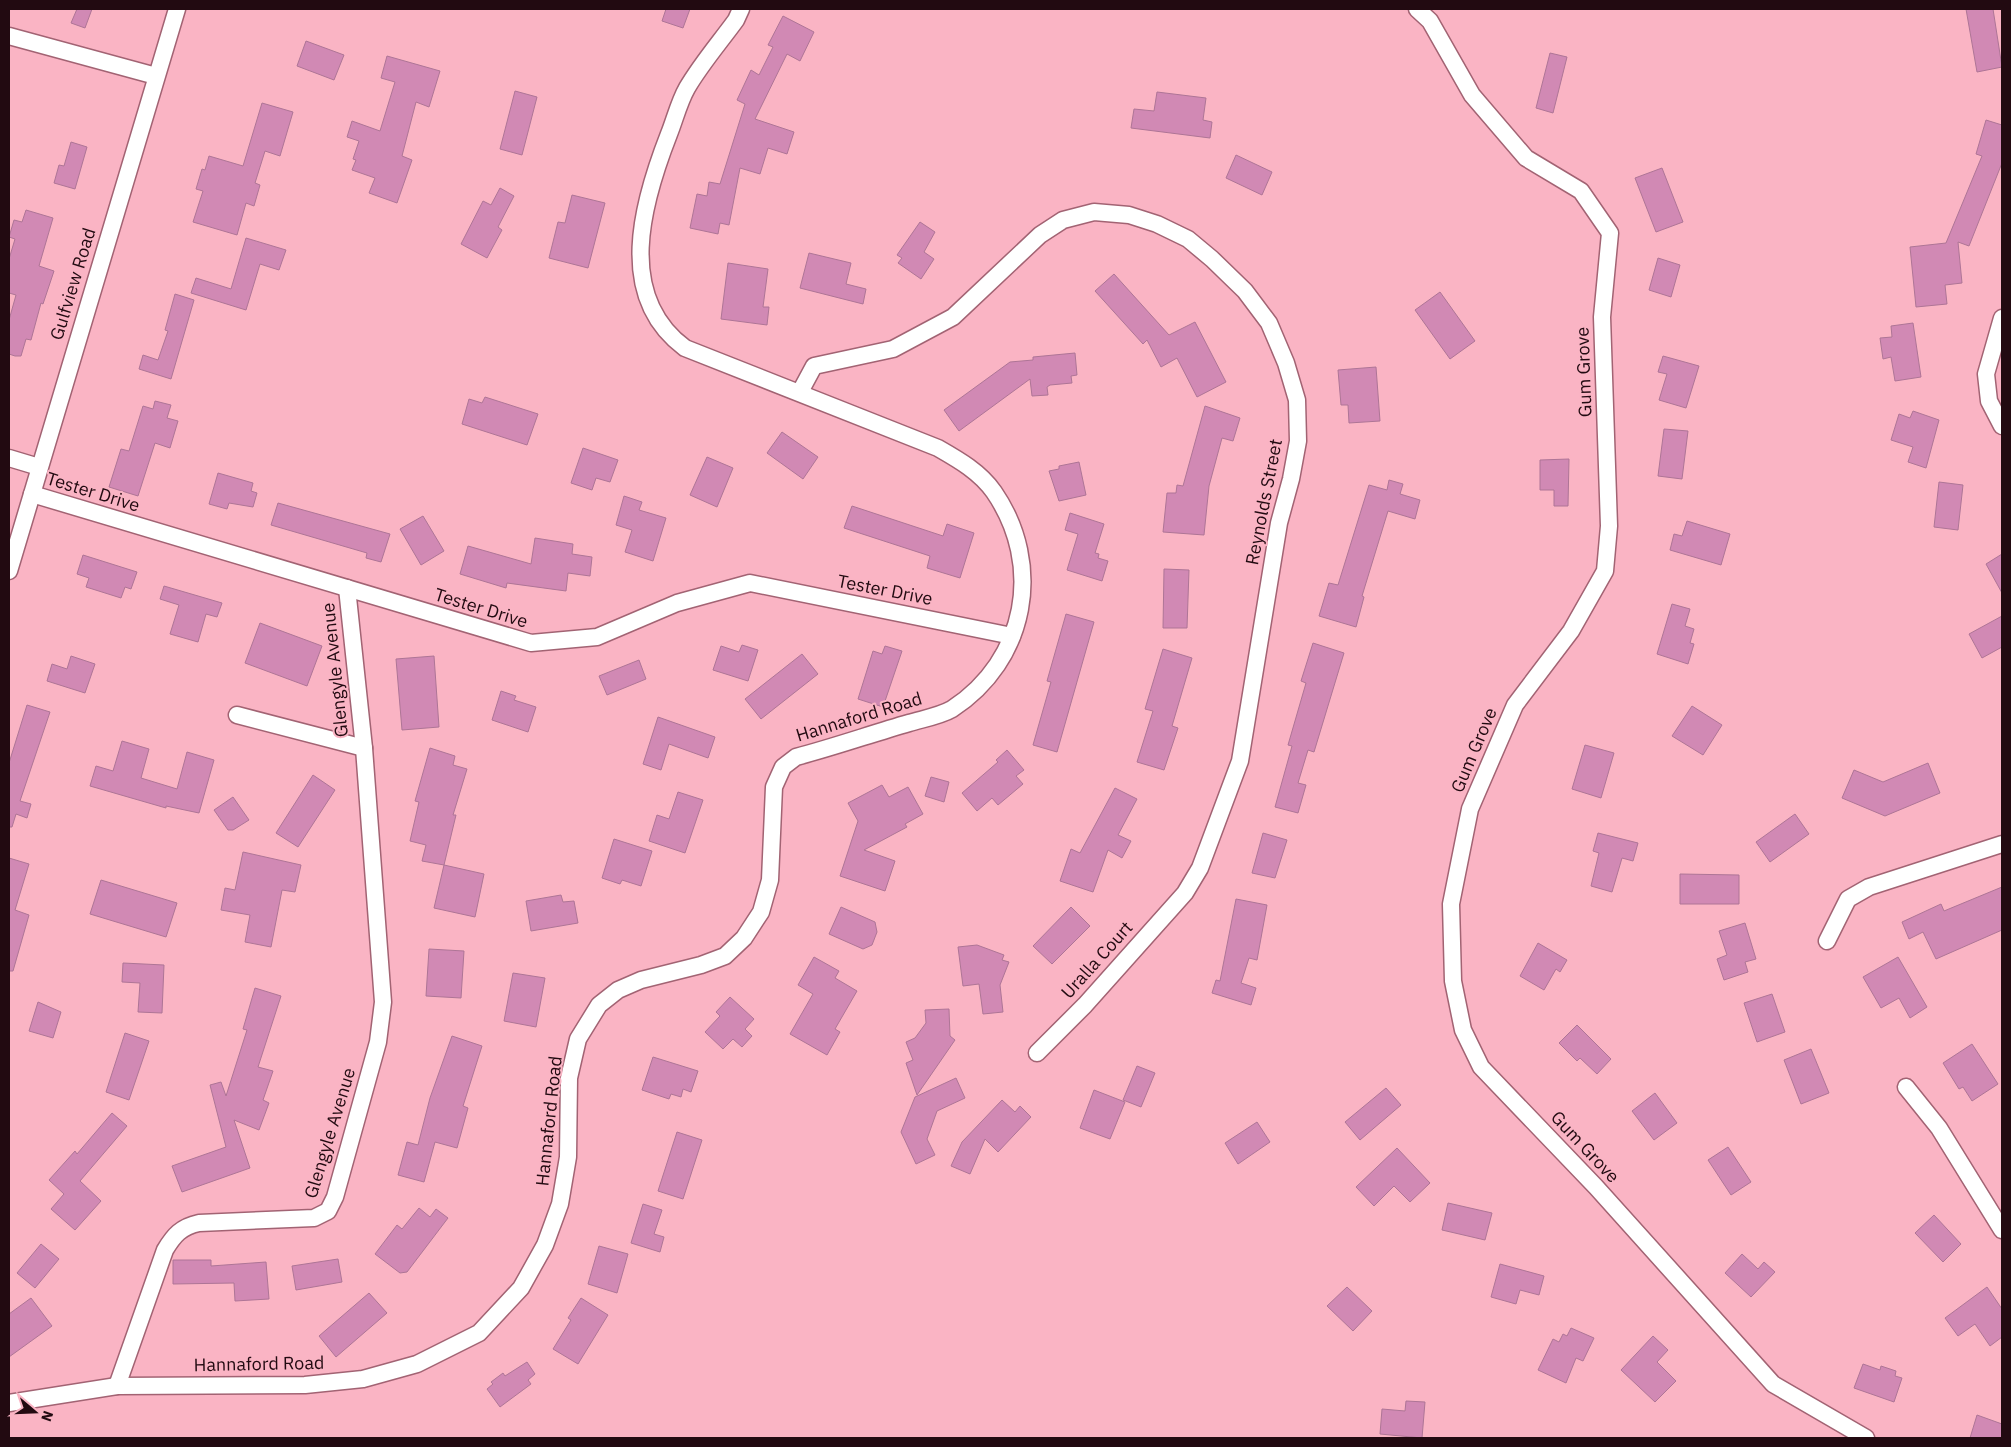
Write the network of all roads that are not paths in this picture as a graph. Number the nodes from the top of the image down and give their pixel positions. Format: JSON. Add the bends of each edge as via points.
{"nodes":[{"id":1,"x":177,"y":9,"type":"edge"},
{"id":2,"x":741,"y":9,"type":"edge"},
{"id":3,"x":1417,"y":9,"type":"edge"},
{"id":4,"x":9,"y":36,"type":"edge"},
{"id":5,"x":156,"y":76,"type":"junction"},
{"id":6,"x":2002,"y":318,"type":"edge"},
{"id":7,"x":800,"y":392,"type":"junction"},
{"id":8,"x":2002,"y":426,"type":"edge"},
{"id":9,"x":9,"y":458,"type":"edge"},
{"id":10,"x":39,"y":467,"type":"junction"},
{"id":11,"x":32,"y":494,"type":"junction"},
{"id":12,"x":9,"y":571,"type":"edge"},
{"id":13,"x":347,"y":588,"type":"junction"},
{"id":14,"x":1012,"y":636,"type":"junction"},
{"id":15,"x":237,"y":715,"type":"dead end"},
{"id":16,"x":364,"y":748,"type":"junction"},
{"id":17,"x":2002,"y":844,"type":"edge"},
{"id":18,"x":1185,"y":893,"type":"joint"},
{"id":19,"x":1827,"y":941,"type":"dead end"},
{"id":20,"x":1037,"y":1053,"type":"dead end"},
{"id":21,"x":1906,"y":1087,"type":"dead end"},
{"id":22,"x":2002,"y":1230,"type":"edge"},
{"id":23,"x":117,"y":1386,"type":"junction"},
{"id":24,"x":9,"y":1403,"type":"edge"},
{"id":25,"x":1866,"y":1438,"type":"edge"}],
"edges":[{"from":1,"to":5,"type":"street","name":"Gulfview Road"},
{"from":2,"to":7,"type":"street","name":"Hannaford Road","via":[[687,89],[651,179],[639,239],[646,296],[669,335],[685,348]]},
{"from":3,"to":25,"type":"street","name":"Gum Grove","via":[[1430,21],[1472,95],[1526,158],[1581,191],[1610,233],[1602,317],[1609,526],[1605,571],[1571,631],[1515,705],[1470,809],[1451,904],[1453,980],[1463,1030],[1481,1067],[1596,1187],[1773,1384]]},
{"from":4,"to":5,"type":"street"},
{"from":5,"to":10,"type":"street","name":"Gulfview Road"},
{"from":6,"to":8,"type":"street","via":[[1986,374],[1990,400]]},
{"from":7,"to":14,"type":"street","name":"Hannaford Road","via":[[938,448],[968,466],[993,491],[1009,518],[1024,574],[1022,604]]},
{"from":7,"to":18,"type":"street","name":"Reynolds Street","via":[[814,366],[893,348],[953,317],[1040,235],[1063,220],[1094,212],[1129,215],[1157,224],[1188,240],[1245,291],[1269,322],[1297,400],[1298,441],[1279,523],[1241,754],[1200,868]]},
{"from":9,"to":10,"type":"street"},
{"from":10,"to":11,"type":"street","name":"Gulfview Road"},
{"from":11,"to":12,"type":"street","name":"Gulfview Road"},
{"from":11,"to":13,"type":"street","name":"Tester Drive"},
{"from":13,"to":14,"type":"street","name":"Tester Drive","via":[[531,643],[597,637],[677,603],[750,583]]},
{"from":13,"to":16,"type":"street","name":"Glengyle Avenue"},
{"from":14,"to":23,"type":"street","name":"Hannaford Road","via":[[999,664],[951,710],[796,757],[783,767],[774,787],[770,880],[760,912],[744,938],[725,956],[641,980],[618,990],[600,1005],[578,1039],[569,1078],[568,1157],[560,1204],[545,1245],[521,1288],[479,1333],[417,1364],[363,1379],[305,1385]]},
{"from":15,"to":16,"type":"street","name":"Glengyle Avenue"},
{"from":16,"to":23,"type":"street","name":"Glengyle Avenue","via":[[383,1002],[378,1042],[335,1197],[328,1211],[314,1218],[200,1223],[186,1226],[174,1235],[165,1250]]},
{"from":17,"to":19,"type":"street","via":[[1869,887],[1848,900]]},
{"from":18,"to":20,"type":"street","name":"Uralla Court","via":[[1085,1005]]},
{"from":21,"to":22,"type":"street","via":[[1939,1128]]},
{"from":23,"to":24,"type":"street","name":"Hannaford Road"}]}
